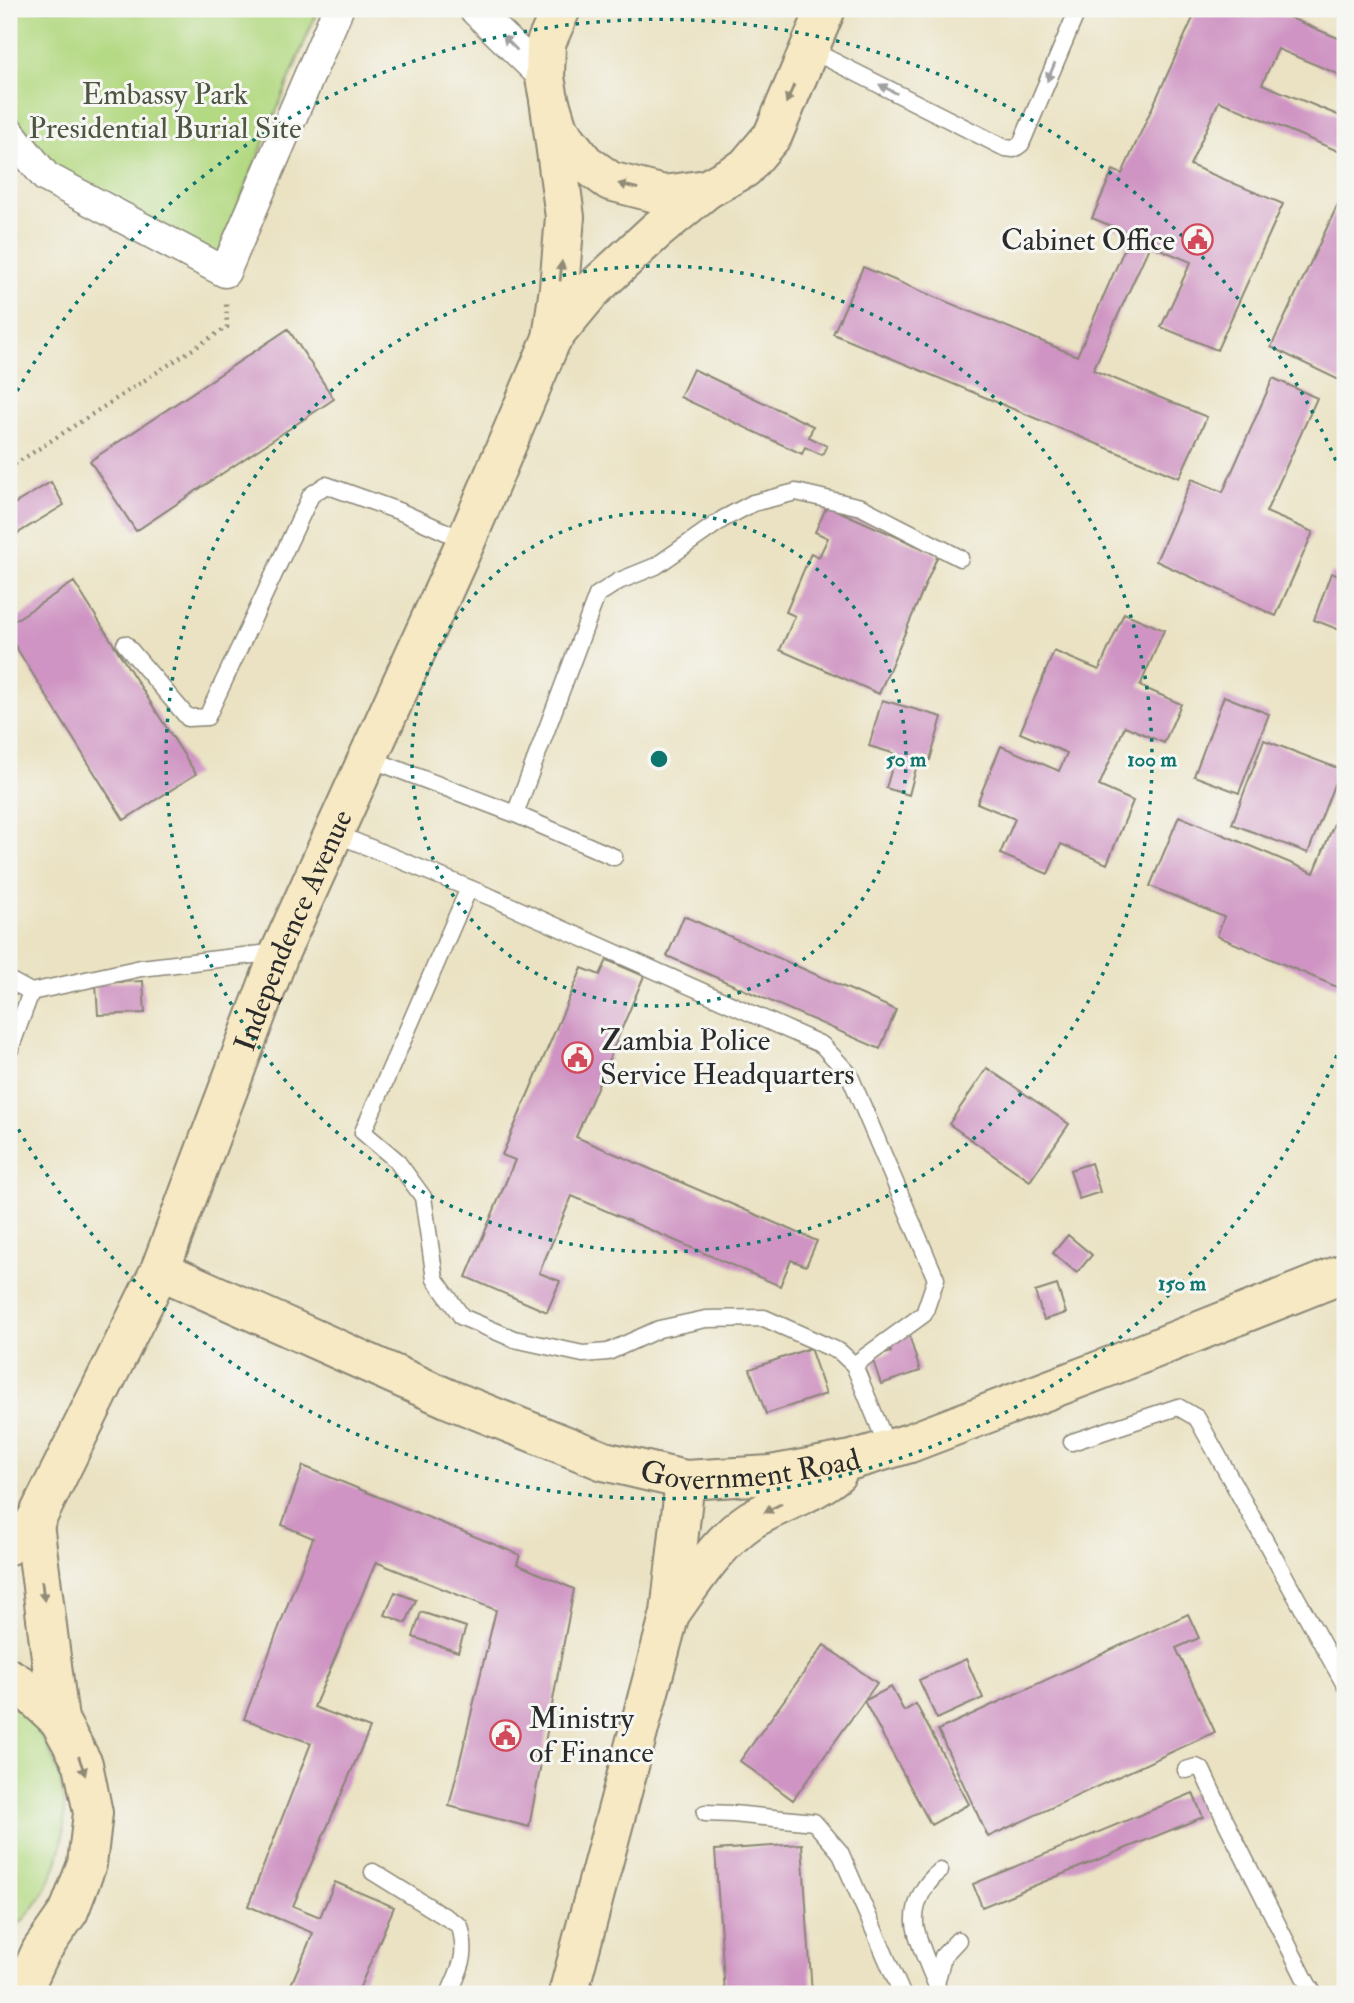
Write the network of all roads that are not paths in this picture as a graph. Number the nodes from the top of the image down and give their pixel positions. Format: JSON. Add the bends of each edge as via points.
{"nodes":[{"id":1,"x":338,"y":9,"type":"edge"},
{"id":2,"x":474,"y":9,"type":"edge"},
{"id":3,"x":561,"y":9,"type":"edge"},
{"id":4,"x":826,"y":9,"type":"edge"},
{"id":5,"x":1078,"y":9,"type":"edge"},
{"id":6,"x":809,"y":49,"type":"junction"},
{"id":7,"x":547,"y":89,"type":"junction"},
{"id":8,"x":9,"y":132,"type":"edge"},
{"id":9,"x":707,"y":189,"type":"junction"},
{"id":10,"x":552,"y":338,"type":"junction"},
{"id":11,"x":466,"y":541,"type":"junction"},
{"id":12,"x":960,"y":558,"type":"dead end"},
{"id":13,"x":125,"y":644,"type":"dead end"},
{"id":14,"x":368,"y":758,"type":"junction"},
{"id":15,"x":515,"y":814,"type":"junction"},
{"id":16,"x":334,"y":833,"type":"junction"},
{"id":17,"x":614,"y":857,"type":"dead end"},
{"id":18,"x":469,"y":888,"type":"junction"},
{"id":19,"x":280,"y":952,"type":"junction"},
{"id":20,"x":9,"y":980,"type":"edge"},
{"id":21,"x":31,"y":992,"type":"junction"},
{"id":22,"x":9,"y":1052,"type":"edge"},
{"id":23,"x":160,"y":1270,"type":"junction"},
{"id":24,"x":1345,"y":1273,"type":"edge"},
{"id":25,"x":854,"y":1365,"type":"junction"},
{"id":26,"x":1072,"y":1442,"type":"dead end"},
{"id":27,"x":888,"y":1448,"type":"junction"},
{"id":28,"x":852,"y":1460,"type":"junction"},
{"id":29,"x":685,"y":1480,"type":"junction"},
{"id":30,"x":22,"y":1534,"type":"edge"},
{"id":31,"x":670,"y":1614,"type":"junction"},
{"id":32,"x":9,"y":1678,"type":"edge"},
{"id":33,"x":1345,"y":1685,"type":"edge"},
{"id":34,"x":59,"y":1720,"type":"junction"},
{"id":35,"x":1186,"y":1770,"type":"dead end"},
{"id":36,"x":705,"y":1813,"type":"dead end"},
{"id":37,"x":940,"y":1871,"type":"dead end"},
{"id":38,"x":373,"y":1872,"type":"dead end"},
{"id":39,"x":958,"y":1940,"type":"dead end"},
{"id":40,"x":41,"y":1951,"type":"junction"},
{"id":41,"x":9,"y":1977,"type":"edge"},
{"id":42,"x":938,"y":1989,"type":"edge"},
{"id":43,"x":21,"y":1994,"type":"edge"},
{"id":44,"x":449,"y":1994,"type":"edge"},
{"id":45,"x":568,"y":1994,"type":"edge"},
{"id":46,"x":902,"y":1994,"type":"edge"},
{"id":47,"x":1314,"y":1994,"type":"edge"}],
"edges":[{"from":1,"to":8,"type":"street","via":[[225,272],[46,177]]},
{"from":7,"to":2,"type":"street","one_way":true},
{"from":3,"to":7,"type":"main road","name":"Independence Avenue","via":[[547,43]]},
{"from":4,"to":6,"type":"main road","name":"Independence Avenue"},
{"from":5,"to":6,"type":"lane","one_way":true,"via":[[1021,144],[1014,149]]},
{"from":6,"to":9,"type":"main road","name":"Independence Avenue","one_way":true,"via":[[773,135],[745,168]]},
{"from":9,"to":7,"type":"main road","name":"Independence Avenue","one_way":true,"via":[[664,195],[610,181],[585,163],[558,129]]},
{"from":10,"to":7,"type":"main road","name":"Independence Avenue","one_way":true,"via":[[565,217]]},
{"from":9,"to":10,"type":"main road","name":"Independence Avenue","via":[[592,290]]},
{"from":10,"to":11,"type":"main road","name":"Independence Avenue"},
{"from":11,"to":13,"type":"lane","via":[[326,485],[311,495],[207,717],[188,718]]},
{"from":11,"to":14,"type":"main road","name":"Independence Avenue"},
{"from":12,"to":15,"type":"lane","via":[[861,507],[796,492],[753,503],[723,519],[656,566],[597,595]]},
{"from":14,"to":15,"type":"lane"},
{"from":14,"to":16,"type":"main road","name":"Independence Avenue"},
{"from":15,"to":17,"type":"lane"},
{"from":16,"to":18,"type":"lane"},
{"from":16,"to":19,"type":"main road","name":"Independence Avenue"},
{"from":18,"to":25,"type":"lane","via":[[822,1045],[849,1074],[936,1279],[924,1314]]},
{"from":18,"to":25,"type":"lane","via":[[363,1132],[396,1160],[423,1197],[435,1279],[462,1317],[514,1339],[583,1353],[608,1352],[660,1329],[694,1322],[764,1318],[840,1352]]},
{"from":19,"to":21,"type":"lane","via":[[141,968]]},
{"from":19,"to":23,"type":"main road","name":"Independence Avenue"},
{"from":20,"to":21,"type":"lane"},
{"from":21,"to":22,"type":"lane"},
{"from":23,"to":29,"type":"main road","name":"Government Road","via":[[604,1461]]},
{"from":23,"to":30,"type":"main road","name":"Independence Avenue"},
{"from":24,"to":27,"type":"main road","name":"Government Road"},
{"from":25,"to":27,"type":"lane"},
{"from":26,"to":33,"type":"lane","via":[[1178,1407],[1197,1418]]},
{"from":27,"to":28,"type":"main road","name":"Government Road"},
{"from":28,"to":29,"type":"main road","name":"Government Road","via":[[771,1475]]},
{"from":28,"to":31,"type":"main road","one_way":true,"via":[[832,1477],[748,1522],[729,1538]]},
{"from":29,"to":31,"type":"main road"},
{"from":30,"to":34,"type":"main road","name":"Independence Avenue","one_way":true},
{"from":31,"to":45,"type":"main road"},
{"from":32,"to":34,"type":"main road"},
{"from":34,"to":40,"type":"main road","one_way":true,"via":[[83,1764],[93,1813],[87,1864],[69,1911]]},
{"from":35,"to":47,"type":"lane","via":[[1202,1770]]},
{"from":36,"to":46,"type":"lane","via":[[814,1822],[840,1852]]},
{"from":37,"to":42,"type":"lane","via":[[929,1880],[916,1907],[915,1925]]},
{"from":38,"to":44,"type":"lane","via":[[460,1926],[464,1958]]},
{"from":39,"to":42,"type":"lane","via":[[943,1956]]},
{"from":40,"to":41,"type":"main road"},
{"from":40,"to":43,"type":"main road"}]}
